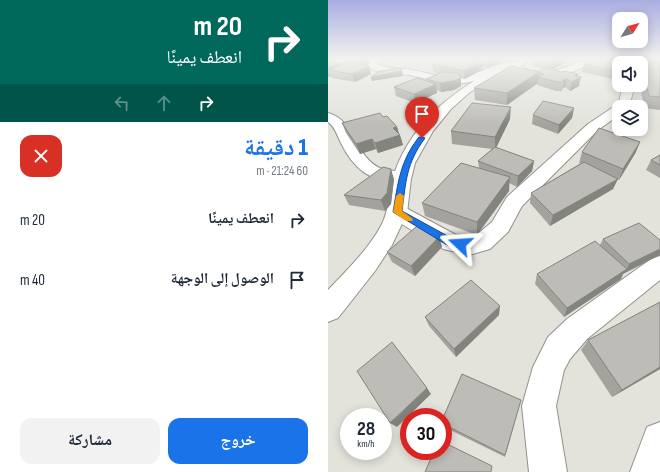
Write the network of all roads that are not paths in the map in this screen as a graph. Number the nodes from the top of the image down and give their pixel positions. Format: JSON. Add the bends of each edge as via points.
{"nodes":[{"id":1,"x":483,"y":81,"type":"edge"},
{"id":2,"x":612,"y":114,"type":"edge"},
{"id":3,"x":328,"y":117,"type":"edge"},
{"id":4,"x":403,"y":175,"type":"junction"},
{"id":5,"x":397,"y":212,"type":"junction"},
{"id":6,"x":660,"y":266,"type":"edge"},
{"id":7,"x":328,"y":309,"type":"edge"},
{"id":8,"x":660,"y":440,"type":"edge"},
{"id":9,"x":548,"y":472,"type":"edge"},
{"id":10,"x":649,"y":472,"type":"edge"}],
"edges":[{"from":1,"to":4,"type":"street","via":[[465,90],[441,114],[412,151]]},
{"from":2,"to":5,"type":"street","via":[[593,127],[514,202],[500,227],[482,243],[469,246],[450,243]]},
{"from":3,"to":4,"type":"street","via":[[339,124],[351,149],[365,166],[381,175]]},
{"from":4,"to":5,"type":"street"},
{"from":5,"to":7,"type":"street","via":[[382,243]]},
{"from":6,"to":9,"type":"street","via":[[577,329],[558,348],[549,367],[539,406]]},
{"from":8,"to":10,"type":"street"}]}
